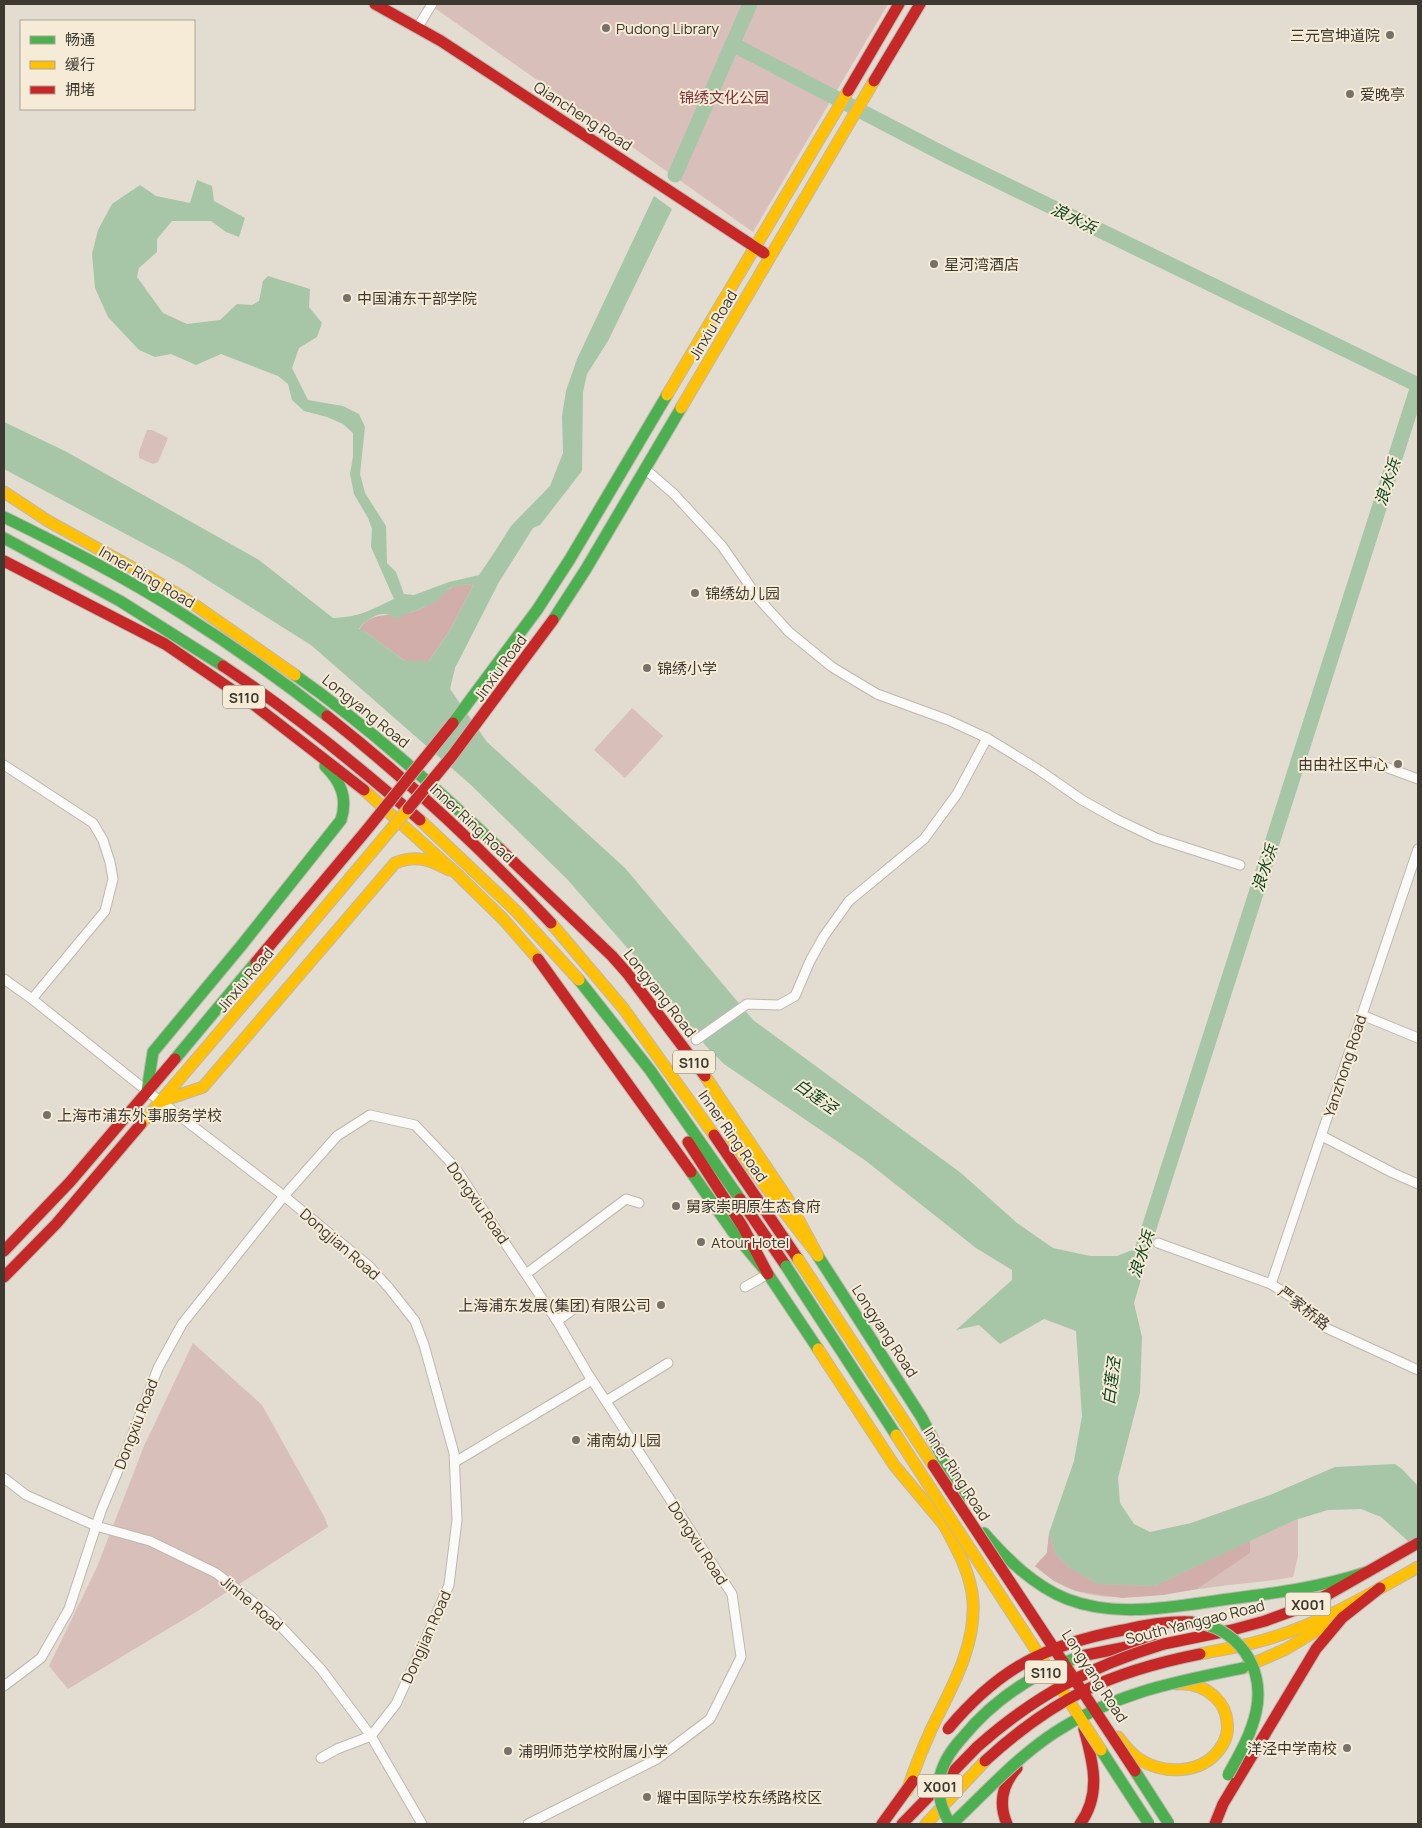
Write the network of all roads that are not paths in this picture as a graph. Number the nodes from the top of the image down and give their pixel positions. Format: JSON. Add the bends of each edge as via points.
{"nodes":[{"id":1,"x":375,"y":4,"type":"edge"},
{"id":2,"x":432,"y":4,"type":"edge"},
{"id":3,"x":899,"y":4,"type":"edge"},
{"id":4,"x":920,"y":4,"type":"edge"},
{"id":5,"x":418,"y":27,"type":"junction"},
{"id":6,"x":756,"y":248,"type":"junction"},
{"id":7,"x":770,"y":258,"type":"junction"},
{"id":8,"x":645,"y":469,"type":"junction"},
{"id":9,"x":4,"y":492,"type":"edge"},
{"id":10,"x":7,"y":519,"type":"edge"},
{"id":11,"x":4,"y":538,"type":"edge"},
{"id":12,"x":4,"y":547,"type":"edge"},
{"id":13,"x":4,"y":561,"type":"edge"},
{"id":14,"x":131,"y":606,"type":"junction"},
{"id":15,"x":271,"y":717,"type":"junction"},
{"id":16,"x":987,"y":738,"type":"junction"},
{"id":17,"x":1372,"y":762,"type":"dead end"},
{"id":18,"x":4,"y":765,"type":"edge"},
{"id":19,"x":1418,"y":779,"type":"edge"},
{"id":20,"x":1418,"y":849,"type":"edge"},
{"id":21,"x":1240,"y":865,"type":"dead end"},
{"id":22,"x":457,"y":874,"type":"junction"},
{"id":23,"x":598,"y":977,"type":"junction"},
{"id":24,"x":4,"y":979,"type":"edge"},
{"id":25,"x":586,"y":988,"type":"junction"},
{"id":26,"x":32,"y":999,"type":"junction"},
{"id":27,"x":1362,"y":1015,"type":"junction"},
{"id":28,"x":1418,"y":1038,"type":"edge"},
{"id":29,"x":696,"y":1040,"type":"dead end"},
{"id":30,"x":148,"y":1091,"type":"junction"},
{"id":31,"x":698,"y":1093,"type":"dead end"},
{"id":32,"x":162,"y":1101,"type":"junction"},
{"id":33,"x":723,"y":1127,"type":"dead end"},
{"id":34,"x":1322,"y":1136,"type":"junction"},
{"id":35,"x":1418,"y":1184,"type":"edge"},
{"id":36,"x":284,"y":1196,"type":"junction"},
{"id":37,"x":639,"y":1203,"type":"dead end"},
{"id":38,"x":1158,"y":1243,"type":"dead end"},
{"id":39,"x":4,"y":1251,"type":"edge"},
{"id":40,"x":817,"y":1254,"type":"junction"},
{"id":41,"x":526,"y":1274,"type":"junction"},
{"id":42,"x":768,"y":1274,"type":"junction"},
{"id":43,"x":4,"y":1277,"type":"edge"},
{"id":44,"x":1271,"y":1284,"type":"junction"},
{"id":45,"x":745,"y":1287,"type":"dead end"},
{"id":46,"x":575,"y":1308,"type":"dead end"},
{"id":47,"x":557,"y":1320,"type":"junction"},
{"id":48,"x":668,"y":1363,"type":"dead end"},
{"id":49,"x":1418,"y":1370,"type":"edge"},
{"id":50,"x":592,"y":1380,"type":"junction"},
{"id":51,"x":606,"y":1401,"type":"junction"},
{"id":52,"x":455,"y":1462,"type":"junction"},
{"id":53,"x":4,"y":1478,"type":"edge"},
{"id":54,"x":943,"y":1523,"type":"junction"},
{"id":55,"x":96,"y":1526,"type":"junction"},
{"id":56,"x":982,"y":1531,"type":"junction"},
{"id":57,"x":1414,"y":1546,"type":"edge"},
{"id":58,"x":1418,"y":1566,"type":"edge"},
{"id":59,"x":1367,"y":1572,"type":"junction"},
{"id":60,"x":1380,"y":1588,"type":"junction"},
{"id":61,"x":1164,"y":1644,"type":"junction"},
{"id":62,"x":4,"y":1686,"type":"edge"},
{"id":63,"x":1152,"y":1688,"type":"junction"},
{"id":64,"x":1112,"y":1728,"type":"junction"},
{"id":65,"x":1084,"y":1729,"type":"junction"},
{"id":66,"x":371,"y":1736,"type":"junction"},
{"id":67,"x":1030,"y":1752,"type":"junction"},
{"id":68,"x":321,"y":1758,"type":"dead end"},
{"id":69,"x":1233,"y":1777,"type":"junction"},
{"id":70,"x":907,"y":1791,"type":"junction"},
{"id":71,"x":1005,"y":1820,"type":"edge"},
{"id":72,"x":422,"y":1824,"type":"edge"},
{"id":73,"x":528,"y":1824,"type":"edge"},
{"id":74,"x":882,"y":1824,"type":"edge"},
{"id":75,"x":902,"y":1824,"type":"edge"},
{"id":76,"x":926,"y":1824,"type":"edge"},
{"id":77,"x":951,"y":1824,"type":"edge"},
{"id":78,"x":1080,"y":1824,"type":"edge"},
{"id":79,"x":1145,"y":1824,"type":"edge"},
{"id":80,"x":1149,"y":1824,"type":"edge"},
{"id":81,"x":1169,"y":1824,"type":"edge"},
{"id":82,"x":1175,"y":1824,"type":"edge"},
{"id":83,"x":1213,"y":1824,"type":"edge"}],
"edges":[{"from":1,"to":5,"type":"main road","name":"Qiancheng Road"},
{"from":2,"to":5,"type":"street"},
{"from":3,"to":6,"type":"main road","name":"Jinxiu Road"},
{"from":4,"to":7,"type":"main road","name":"Jinxiu Road"},
{"from":5,"to":6,"type":"main road","name":"Qiancheng Road"},
{"from":6,"to":7,"type":"main road","name":"Qiancheng Road"},
{"from":6,"to":30,"type":"main road","name":"Jinxiu Road","bridge":true,"via":[[570,558],[506,655],[438,744]]},
{"from":7,"to":8,"type":"main road","name":"Jinxiu Road"},
{"from":8,"to":16,"type":"street","via":[[674,494],[722,546],[758,599],[789,632],[832,667],[876,694]]},
{"from":8,"to":32,"type":"main road","name":"Jinxiu Road","bridge":true,"via":[[553,620],[452,756]]},
{"from":9,"to":40,"type":"main road","name":"Longyang Road","number":"S110","via":[[48,521],[192,603],[275,660],[392,750],[490,839],[627,973],[745,1134],[788,1198]]},
{"from":10,"to":23,"type":"main road","name":"Inner Ring Road","via":[[84,558],[184,616],[345,731],[480,850]]},
{"from":11,"to":14,"type":"main road","name":"Inner Ring Road"},
{"from":12,"to":14,"type":"main road"},
{"from":13,"to":15,"type":"main road","number":"S110","via":[[165,644]]},
{"from":14,"to":25,"type":"main road","name":"Inner Ring Road","via":[[262,692],[371,776],[503,898]]},
{"from":15,"to":22,"type":"main road","number":"S110","via":[[361,788]]},
{"from":15,"to":30,"type":"main road","via":[[337,778],[344,796],[343,814],[337,826],[153,1052]]},
{"from":16,"to":21,"type":"street","via":[[1116,819],[1156,838]]},
{"from":16,"to":29,"type":"street","via":[[957,794],[924,839],[849,901],[824,936],[795,996],[779,1005],[747,1004]]},
{"from":17,"to":19,"type":"street"},
{"from":18,"to":26,"type":"street","via":[[93,823],[104,840],[113,879],[105,911]]},
{"from":20,"to":27,"type":"street","name":"Yanzhong Road"},
{"from":22,"to":32,"type":"main road","via":[[420,858],[411,857],[395,863],[204,1087]]},
{"from":22,"to":42,"type":"main road","number":"S110","via":[[534,952],[733,1232]]},
{"from":23,"to":31,"type":"main road","via":[[649,1032]]},
{"from":23,"to":81,"type":"main road","name":"Inner Ring Road","bridge":true,"via":[[685,1093],[798,1259]]},
{"from":24,"to":26,"type":"street","name":"Dongjian Road"},
{"from":25,"to":42,"type":"main road","via":[[737,1218]]},
{"from":25,"to":80,"type":"main road","name":"Inner Ring Road","bridge":true,"via":[[668,1093],[786,1266]]},
{"from":26,"to":30,"type":"street","name":"Dongjian Road"},
{"from":27,"to":28,"type":"street"},
{"from":27,"to":34,"type":"street","name":"Yanzhong Road"},
{"from":30,"to":32,"type":"street","name":"Dongjian Road"},
{"from":30,"to":39,"type":"main road","name":"Jinxiu Road","via":[[44,1211]]},
{"from":32,"to":36,"type":"street","name":"Dongjian Road"},
{"from":32,"to":43,"type":"main road","name":"Jinxiu Road","via":[[56,1224]]},
{"from":33,"to":40,"type":"main road"},
{"from":34,"to":35,"type":"street"},
{"from":34,"to":44,"type":"street","name":"Yanzhong Road"},
{"from":36,"to":41,"type":"street","name":"Dongxiu Road","via":[[337,1136],[370,1115],[414,1125],[454,1166]]},
{"from":36,"to":52,"type":"street","name":"Dongjian Road","via":[[369,1266],[415,1321]]},
{"from":36,"to":55,"type":"street","name":"Dongxiu Road","via":[[182,1324],[158,1368]]},
{"from":37,"to":41,"type":"street","via":[[626,1199]]},
{"from":38,"to":44,"type":"street","name":"严家桥路"},
{"from":40,"to":56,"type":"main road","name":"Longyang Road","number":"S110","via":[[918,1411]]},
{"from":41,"to":47,"type":"street","name":"Dongxiu Road"},
{"from":42,"to":45,"type":"street"},
{"from":42,"to":54,"type":"main road","number":"S110","via":[[881,1446]]},
{"from":44,"to":49,"type":"street","name":"严家桥路","via":[[1296,1300],[1324,1327]]},
{"from":46,"to":47,"type":"street"},
{"from":47,"to":50,"type":"street","name":"Dongxiu Road"},
{"from":48,"to":51,"type":"street"},
{"from":50,"to":51,"type":"street","name":"Dongxiu Road"},
{"from":50,"to":52,"type":"street"},
{"from":51,"to":73,"type":"street","name":"Dongxiu Road","via":[[732,1594],[741,1657],[710,1719],[657,1759]]},
{"from":52,"to":66,"type":"street","name":"Dongjian Road","via":[[457,1520],[449,1584],[396,1704]]},
{"from":53,"to":55,"type":"street","name":"Jinhe Road","via":[[26,1495]]},
{"from":54,"to":65,"type":"main road","number":"S110","via":[[985,1578]]},
{"from":54,"to":70,"type":"main road","via":[[970,1583],[971,1632],[960,1667]]},
{"from":55,"to":62,"type":"street","name":"Dongxiu Road","via":[[69,1609],[41,1658]]},
{"from":55,"to":66,"type":"street","name":"Jinhe Road","via":[[150,1541],[216,1573],[271,1616],[321,1669]]},
{"from":56,"to":59,"type":"main road","via":[[1015,1564],[1048,1590],[1074,1602],[1108,1609],[1150,1609],[1300,1590]]},
{"from":56,"to":64,"type":"main road","name":"Longyang Road","number":"S110"},
{"from":57,"to":59,"type":"main road","name":"South Yanggao Road","number":"X001"},
{"from":58,"to":60,"type":"main road","name":"South Yanggao Road"},
{"from":59,"to":61,"type":"main road","name":"South Yanggao Road","number":"X001","via":[[1327,1596],[1295,1610],[1232,1630]]},
{"from":60,"to":63,"type":"main road","bridge":true,"via":[[1295,1646],[1270,1658],[1243,1668]]},
{"from":60,"to":69,"type":"main road","via":[[1342,1618],[1328,1634]]},
{"from":60,"to":76,"type":"main road","name":"South Yanggao Road","number":"X001","bridge":true,"via":[[1304,1626],[1241,1646],[1140,1668],[1097,1683],[1012,1736]]},
{"from":61,"to":75,"type":"main road","name":"South Yanggao Road","number":"X001","bridge":true,"via":[[1119,1658],[1068,1680],[1023,1707],[977,1747]]},
{"from":61,"to":77,"type":"main road","bridge":true,"via":[[1102,1650],[1060,1663],[1026,1681],[994,1704],[965,1732],[942,1768],[940,1798],[943,1812]]},
{"from":63,"to":64,"type":"main road","bridge":true,"via":[[1196,1685],[1220,1701],[1228,1727],[1220,1750],[1194,1768],[1169,1771],[1137,1758]]},
{"from":63,"to":67,"type":"main road","bridge":true,"via":[[1112,1702],[1073,1722]]},
{"from":64,"to":82,"type":"main road","name":"Longyang Road","number":"S110"},
{"from":65,"to":78,"type":"main road","via":[[1094,1784],[1089,1810]]},
{"from":65,"to":79,"type":"main road","number":"S110"},
{"from":66,"to":68,"type":"street"},
{"from":66,"to":72,"type":"street","name":"Jinhe Road"},
{"from":67,"to":71,"type":"main road","bridge":true,"via":[[1003,1787],[1001,1800]]},
{"from":67,"to":77,"type":"main road","bridge":true},
{"from":69,"to":70,"type":"main road","bridge":true,"via":[[1253,1727],[1258,1704],[1258,1682],[1249,1657],[1226,1633],[1212,1626],[1171,1622],[1068,1643],[1002,1676],[948,1729]]},
{"from":69,"to":83,"type":"main road","via":[[1217,1797]]},
{"from":70,"to":74,"type":"main road"}]}
